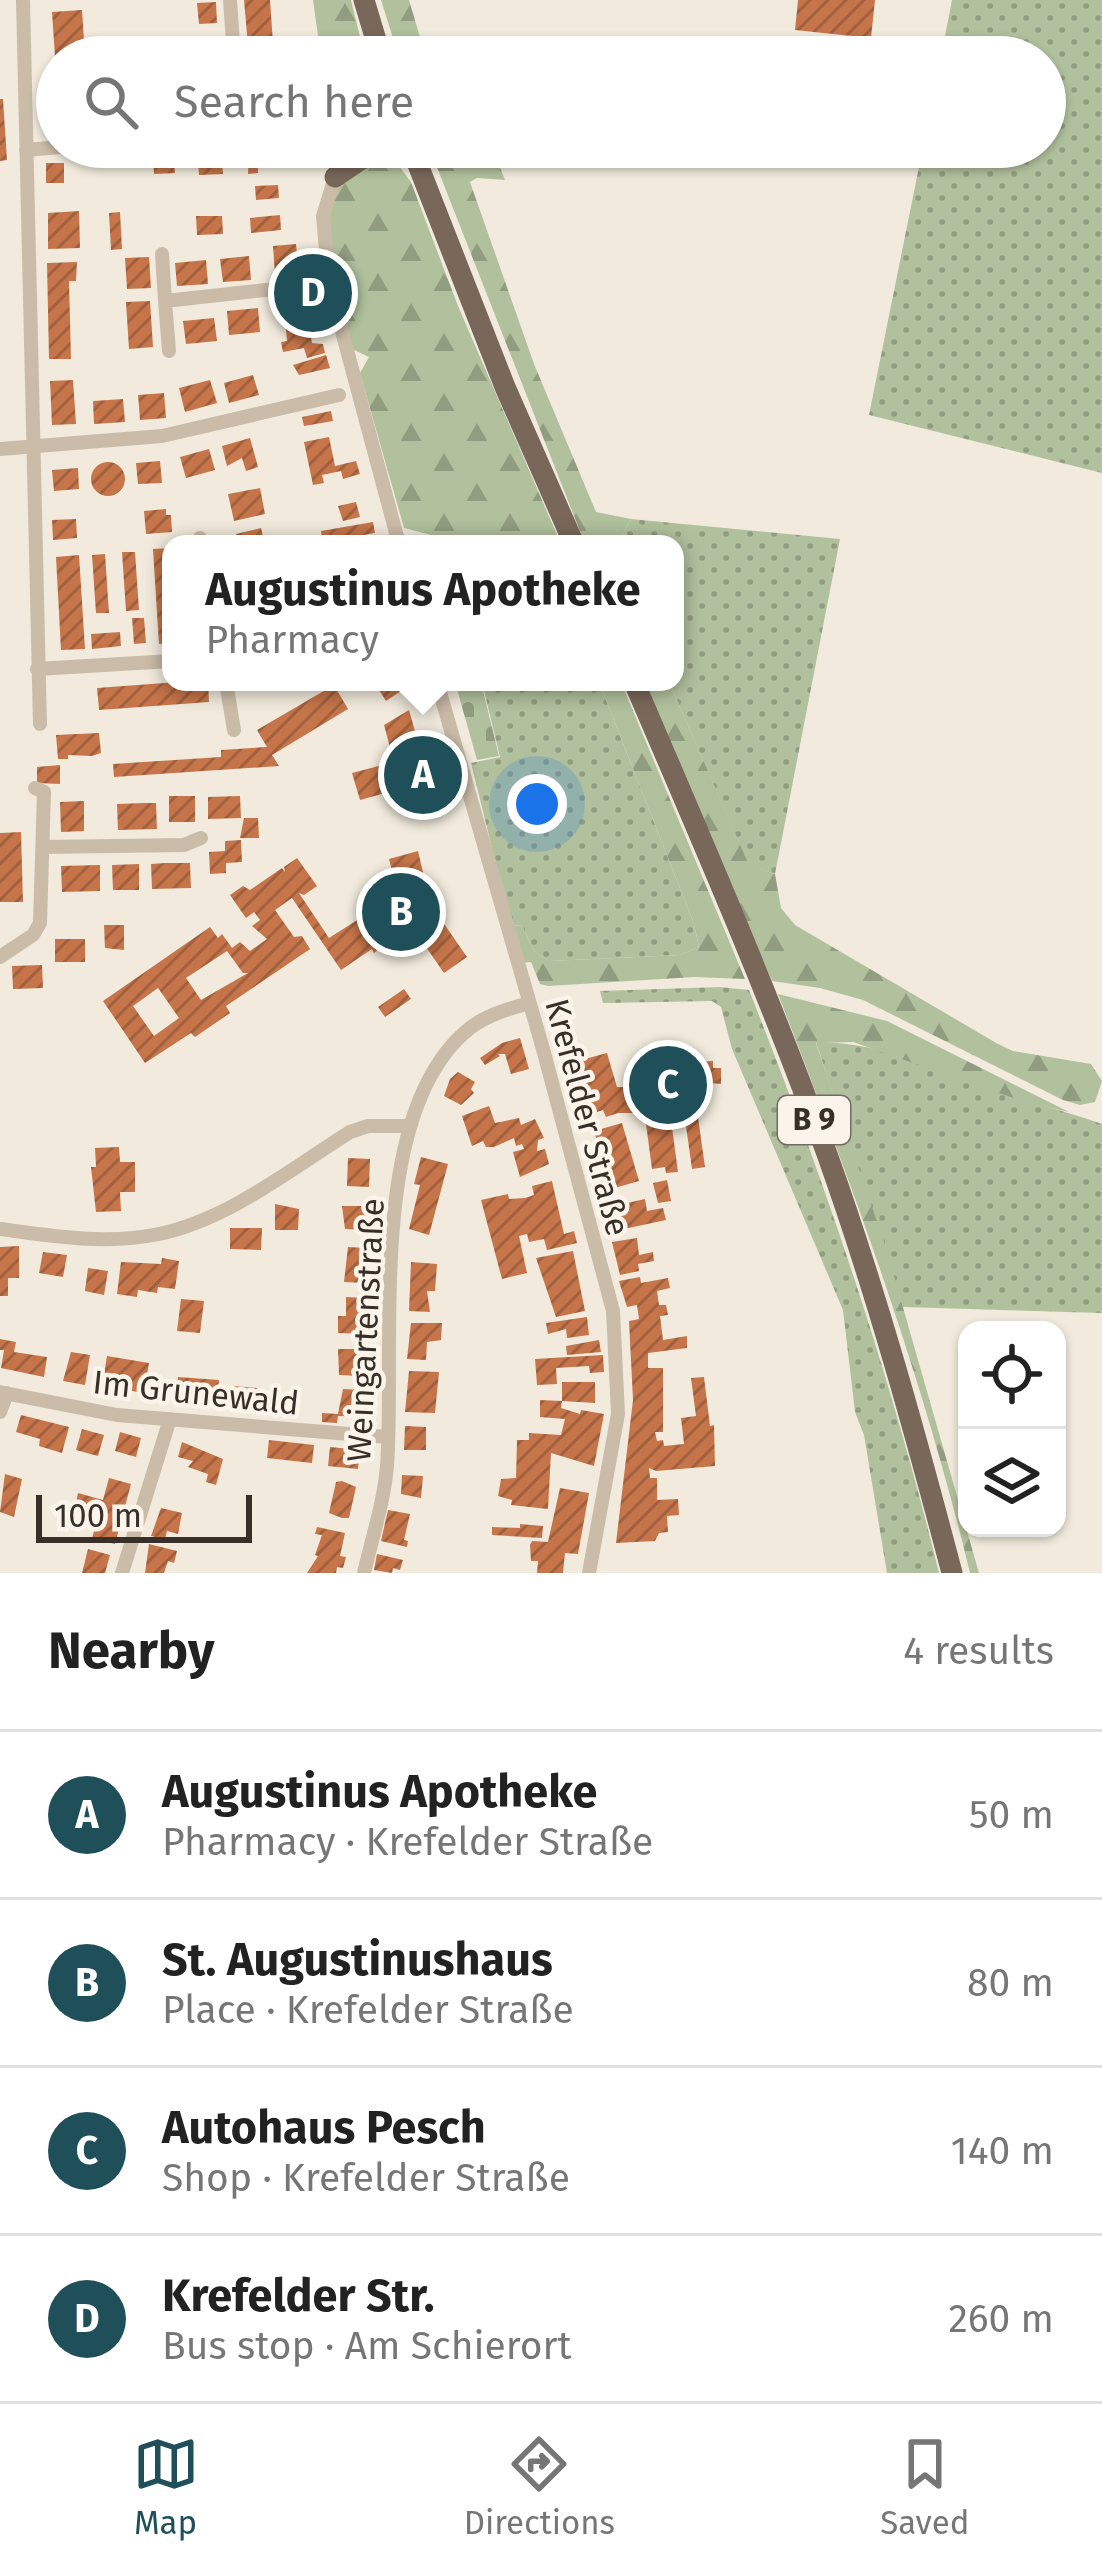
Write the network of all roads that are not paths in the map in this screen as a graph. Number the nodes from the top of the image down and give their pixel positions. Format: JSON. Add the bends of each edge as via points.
{"nodes":[{"id":1,"x":23,"y":0,"type":"edge"},
{"id":2,"x":230,"y":0,"type":"edge"},
{"id":3,"x":364,"y":0,"type":"edge"},
{"id":4,"x":233,"y":36,"type":"edge"},
{"id":5,"x":375,"y":36,"type":"edge"},
{"id":6,"x":36,"y":149,"type":"edge"},
{"id":7,"x":26,"y":150,"type":"junction"},
{"id":8,"x":340,"y":168,"type":"edge"},
{"id":9,"x":348,"y":168,"type":"edge"},
{"id":10,"x":419,"y":168,"type":"edge"},
{"id":11,"x":335,"y":177,"type":"junction"},
{"id":12,"x":162,"y":254,"type":"dead end"},
{"id":13,"x":328,"y":283,"type":"junction"},
{"id":14,"x":166,"y":301,"type":"junction"},
{"id":15,"x":169,"y":351,"type":"dead end"},
{"id":16,"x":340,"y":395,"type":"dead end"},
{"id":17,"x":0,"y":449,"type":"edge"},
{"id":18,"x":32,"y":449,"type":"junction"},
{"id":19,"x":397,"y":535,"type":"edge"},
{"id":20,"x":570,"y":535,"type":"edge"},
{"id":21,"x":162,"y":662,"type":"edge"},
{"id":22,"x":37,"y":670,"type":"junction"},
{"id":23,"x":228,"y":691,"type":"edge"},
{"id":24,"x":440,"y":691,"type":"edge"},
{"id":25,"x":638,"y":691,"type":"edge"},
{"id":26,"x":40,"y":724,"type":"dead end"},
{"id":27,"x":234,"y":730,"type":"dead end"},
{"id":28,"x":35,"y":788,"type":"dead end"},
{"id":29,"x":202,"y":838,"type":"dead end"},
{"id":30,"x":44,"y":847,"type":"junction"},
{"id":31,"x":0,"y":957,"type":"edge"},
{"id":32,"x":529,"y":1003,"type":"junction"},
{"id":33,"x":410,"y":1126,"type":"junction"},
{"id":34,"x":0,"y":1229,"type":"edge"},
{"id":35,"x":3,"y":1392,"type":"edge"},
{"id":36,"x":0,"y":1412,"type":"edge"},
{"id":37,"x":170,"y":1419,"type":"junction"},
{"id":38,"x":387,"y":1437,"type":"junction"},
{"id":39,"x":122,"y":1573,"type":"edge"},
{"id":40,"x":364,"y":1573,"type":"edge"},
{"id":41,"x":589,"y":1573,"type":"edge"},
{"id":42,"x":952,"y":1573,"type":"edge"}],
"edges":[{"from":1,"to":7,"type":"street"},
{"from":2,"to":4,"type":"street"},
{"from":3,"to":5,"type":"main road"},
{"from":6,"to":7,"type":"street"},
{"from":7,"to":18,"type":"street"},
{"from":8,"to":11,"type":"main road"},
{"from":9,"to":11,"type":"main road"},
{"from":10,"to":20,"type":"main road"},
{"from":11,"to":13,"type":"street","via":[[322,217]]},
{"from":12,"to":14,"type":"street"},
{"from":13,"to":14,"type":"street"},
{"from":13,"to":19,"type":"street"},
{"from":14,"to":15,"type":"street"},
{"from":16,"to":18,"type":"street","via":[[162,436]]},
{"from":17,"to":18,"type":"street"},
{"from":18,"to":22,"type":"street"},
{"from":21,"to":22,"type":"street"},
{"from":22,"to":26,"type":"street"},
{"from":23,"to":27,"type":"street"},
{"from":24,"to":32,"type":"street","name":"Krefelder Straße"},
{"from":25,"to":42,"type":"main road","number":"B 9","via":[[826,1154],[900,1378]]},
{"from":28,"to":30,"type":"street","via":[[44,792]]},
{"from":29,"to":30,"type":"street"},
{"from":30,"to":31,"type":"street","via":[[40,922]]},
{"from":32,"to":33,"type":"street","name":"Weingartenstraße","via":[[474,1025],[453,1044]]},
{"from":32,"to":41,"type":"street","name":"Krefelder Straße","via":[[613,1311],[618,1414]]},
{"from":33,"to":34,"type":"street","via":[[350,1132],[236,1204],[162,1234],[72,1239]]},
{"from":33,"to":38,"type":"street","name":"Weingartenstraße","via":[[394,1223]]},
{"from":35,"to":36,"type":"street"},
{"from":35,"to":37,"type":"street","name":"Im Grunewald"},
{"from":37,"to":38,"type":"street","name":"Im Grunewald"},
{"from":37,"to":39,"type":"street"},
{"from":38,"to":40,"type":"street","name":"Weingartenstraße"}]}
